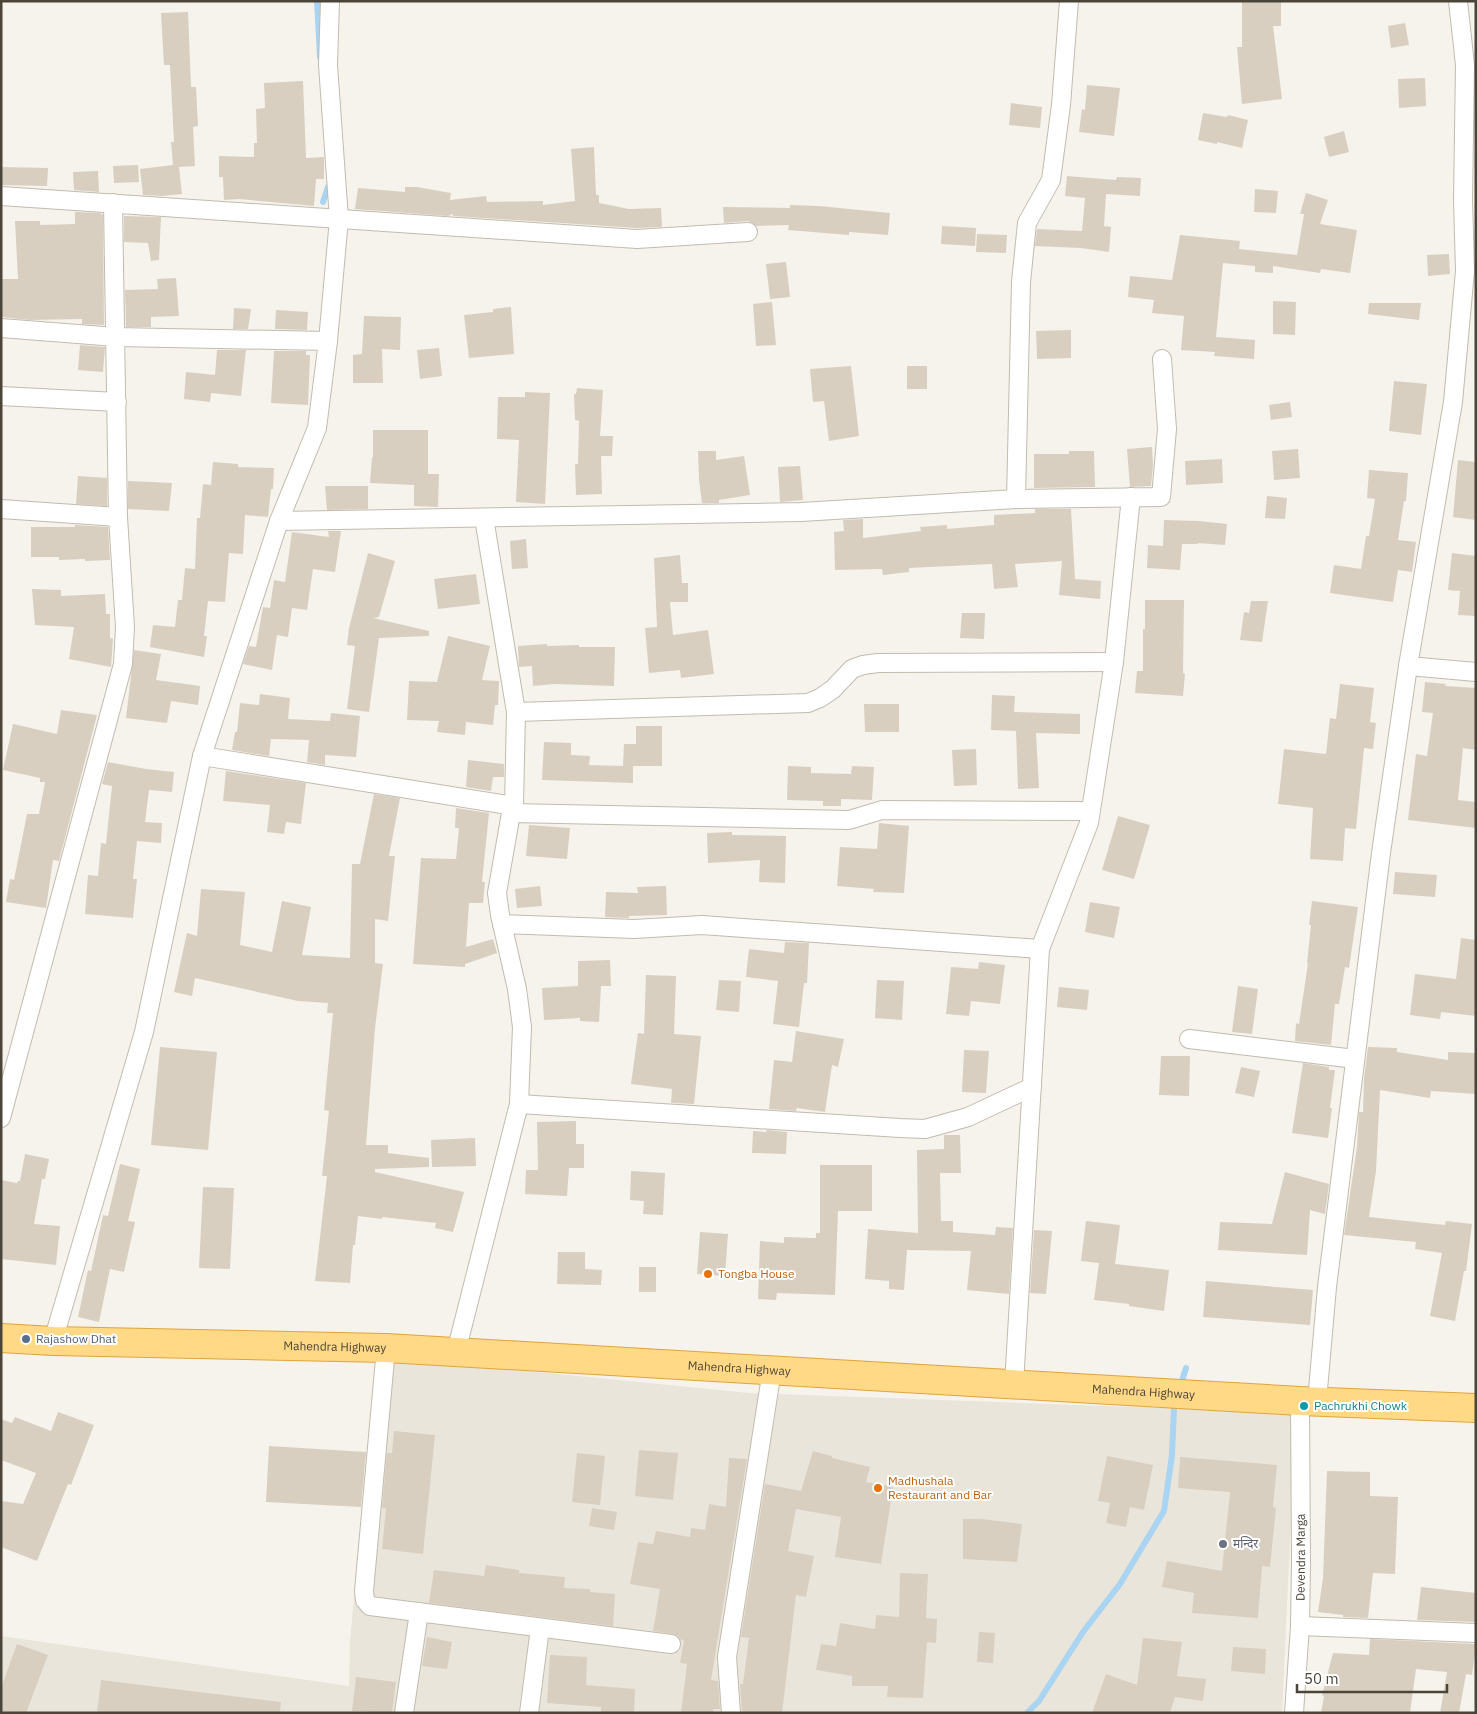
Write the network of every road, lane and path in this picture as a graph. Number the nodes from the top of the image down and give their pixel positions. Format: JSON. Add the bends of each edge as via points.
{"nodes":[{"id":1,"x":330,"y":1,"type":"edge"},
{"id":2,"x":1069,"y":1,"type":"edge"},
{"id":3,"x":1458,"y":1,"type":"edge"},
{"id":4,"x":1,"y":196,"type":"edge"},
{"id":5,"x":114,"y":203,"type":"junction"},
{"id":6,"x":339,"y":219,"type":"junction"},
{"id":7,"x":748,"y":232,"type":"dead end"},
{"id":8,"x":1470,"y":271,"type":"edge"},
{"id":9,"x":1,"y":328,"type":"edge"},
{"id":10,"x":116,"y":337,"type":"junction"},
{"id":11,"x":328,"y":341,"type":"junction"},
{"id":12,"x":1162,"y":358,"type":"dead end"},
{"id":13,"x":1,"y":396,"type":"edge"},
{"id":14,"x":117,"y":402,"type":"junction"},
{"id":15,"x":1131,"y":497,"type":"junction"},
{"id":16,"x":1016,"y":499,"type":"junction"},
{"id":17,"x":1,"y":509,"type":"edge"},
{"id":18,"x":118,"y":517,"type":"junction"},
{"id":19,"x":484,"y":518,"type":"junction"},
{"id":20,"x":279,"y":521,"type":"junction"},
{"id":21,"x":1114,"y":662,"type":"junction"},
{"id":22,"x":1408,"y":666,"type":"junction"},
{"id":23,"x":1476,"y":672,"type":"edge"},
{"id":24,"x":516,"y":712,"type":"junction"},
{"id":25,"x":202,"y":756,"type":"junction"},
{"id":26,"x":512,"y":809,"type":"junction"},
{"id":27,"x":1090,"y":811,"type":"junction"},
{"id":28,"x":502,"y":924,"type":"junction"},
{"id":29,"x":1040,"y":949,"type":"junction"},
{"id":30,"x":1189,"y":1040,"type":"dead end"},
{"id":31,"x":1355,"y":1059,"type":"junction"},
{"id":32,"x":1032,"y":1087,"type":"junction"},
{"id":33,"x":519,"y":1104,"type":"junction"},
{"id":34,"x":1,"y":1118,"type":"edge"},
{"id":35,"x":1,"y":1338,"type":"edge"},
{"id":36,"x":53,"y":1341,"type":"junction"},
{"id":37,"x":386,"y":1348,"type":"junction"},
{"id":38,"x":456,"y":1352,"type":"junction"},
{"id":39,"x":772,"y":1370,"type":"junction"},
{"id":40,"x":1014,"y":1384,"type":"junction"},
{"id":41,"x":1308,"y":1401,"type":"junction"},
{"id":42,"x":1476,"y":1408,"type":"edge"},
{"id":43,"x":418,"y":1612,"type":"junction"},
{"id":44,"x":1300,"y":1626,"type":"junction"},
{"id":45,"x":540,"y":1628,"type":"junction"},
{"id":46,"x":1476,"y":1633,"type":"edge"},
{"id":47,"x":671,"y":1644,"type":"dead end"},
{"id":48,"x":404,"y":1713,"type":"edge"},
{"id":49,"x":529,"y":1713,"type":"edge"},
{"id":50,"x":731,"y":1713,"type":"edge"},
{"id":51,"x":1294,"y":1713,"type":"edge"}],
"edges":[{"from":1,"to":6,"type":"street","via":[[328,65]]},
{"from":2,"to":16,"type":"street","via":[[1051,180],[1027,223],[1021,282]]},
{"from":3,"to":8,"type":"street","name":"Devendra Marga","via":[[1464,65],[1463,200]]},
{"from":4,"to":5,"type":"street"},
{"from":5,"to":6,"type":"street"},
{"from":5,"to":10,"type":"street"},
{"from":6,"to":7,"type":"street","via":[[637,239]]},
{"from":6,"to":11,"type":"street"},
{"from":8,"to":22,"type":"street","name":"Devendra Marga","via":[[1453,402]]},
{"from":9,"to":10,"type":"street"},
{"from":10,"to":11,"type":"street"},
{"from":10,"to":14,"type":"street"},
{"from":11,"to":20,"type":"street","via":[[317,428]]},
{"from":12,"to":15,"type":"street","via":[[1167,429],[1160,497]]},
{"from":13,"to":14,"type":"street"},
{"from":14,"to":18,"type":"street"},
{"from":15,"to":16,"type":"street"},
{"from":15,"to":21,"type":"street"},
{"from":16,"to":19,"type":"street","via":[[801,512]]},
{"from":17,"to":18,"type":"street"},
{"from":18,"to":34,"type":"street","via":[[125,627],[123,664]]},
{"from":19,"to":20,"type":"street"},
{"from":19,"to":24,"type":"street"},
{"from":20,"to":25,"type":"street"},
{"from":21,"to":24,"type":"street","via":[[878,663],[852,669],[833,689],[808,703]]},
{"from":21,"to":27,"type":"street"},
{"from":22,"to":23,"type":"street"},
{"from":22,"to":31,"type":"street","name":"Devendra Marga"},
{"from":24,"to":26,"type":"street"},
{"from":25,"to":26,"type":"street"},
{"from":25,"to":36,"type":"street","via":[[144,1032]]},
{"from":26,"to":27,"type":"street","via":[[849,820],[882,810]]},
{"from":26,"to":28,"type":"street","via":[[498,893]]},
{"from":27,"to":29,"type":"street","via":[[1089,822]]},
{"from":28,"to":29,"type":"street","via":[[634,929],[702,925]]},
{"from":28,"to":33,"type":"street","via":[[522,1027]]},
{"from":29,"to":32,"type":"street"},
{"from":30,"to":31,"type":"street"},
{"from":31,"to":41,"type":"street","name":"Devendra Marga","via":[[1327,1287]]},
{"from":32,"to":33,"type":"street","via":[[968,1117],[925,1129]]},
{"from":32,"to":40,"type":"street"},
{"from":33,"to":38,"type":"street"},
{"from":35,"to":36,"type":"highway","name":"Mahendra Highway"},
{"from":36,"to":37,"type":"highway","name":"Mahendra Highway"},
{"from":37,"to":38,"type":"highway","name":"Mahendra Highway"},
{"from":37,"to":43,"type":"street","via":[[365,1600],[370,1606]]},
{"from":38,"to":39,"type":"highway","name":"Mahendra Highway"},
{"from":39,"to":40,"type":"highway","name":"Mahendra Highway"},
{"from":39,"to":50,"type":"street","via":[[727,1657]]},
{"from":40,"to":41,"type":"highway","name":"Mahendra Highway"},
{"from":41,"to":42,"type":"highway","name":"Mahendra Highway"},
{"from":41,"to":44,"type":"street","name":"Devendra Marga"},
{"from":43,"to":45,"type":"street"},
{"from":43,"to":48,"type":"street"},
{"from":44,"to":46,"type":"street"},
{"from":44,"to":51,"type":"street","name":"Devendra Marga"},
{"from":45,"to":47,"type":"street"},
{"from":45,"to":49,"type":"street"}]}
